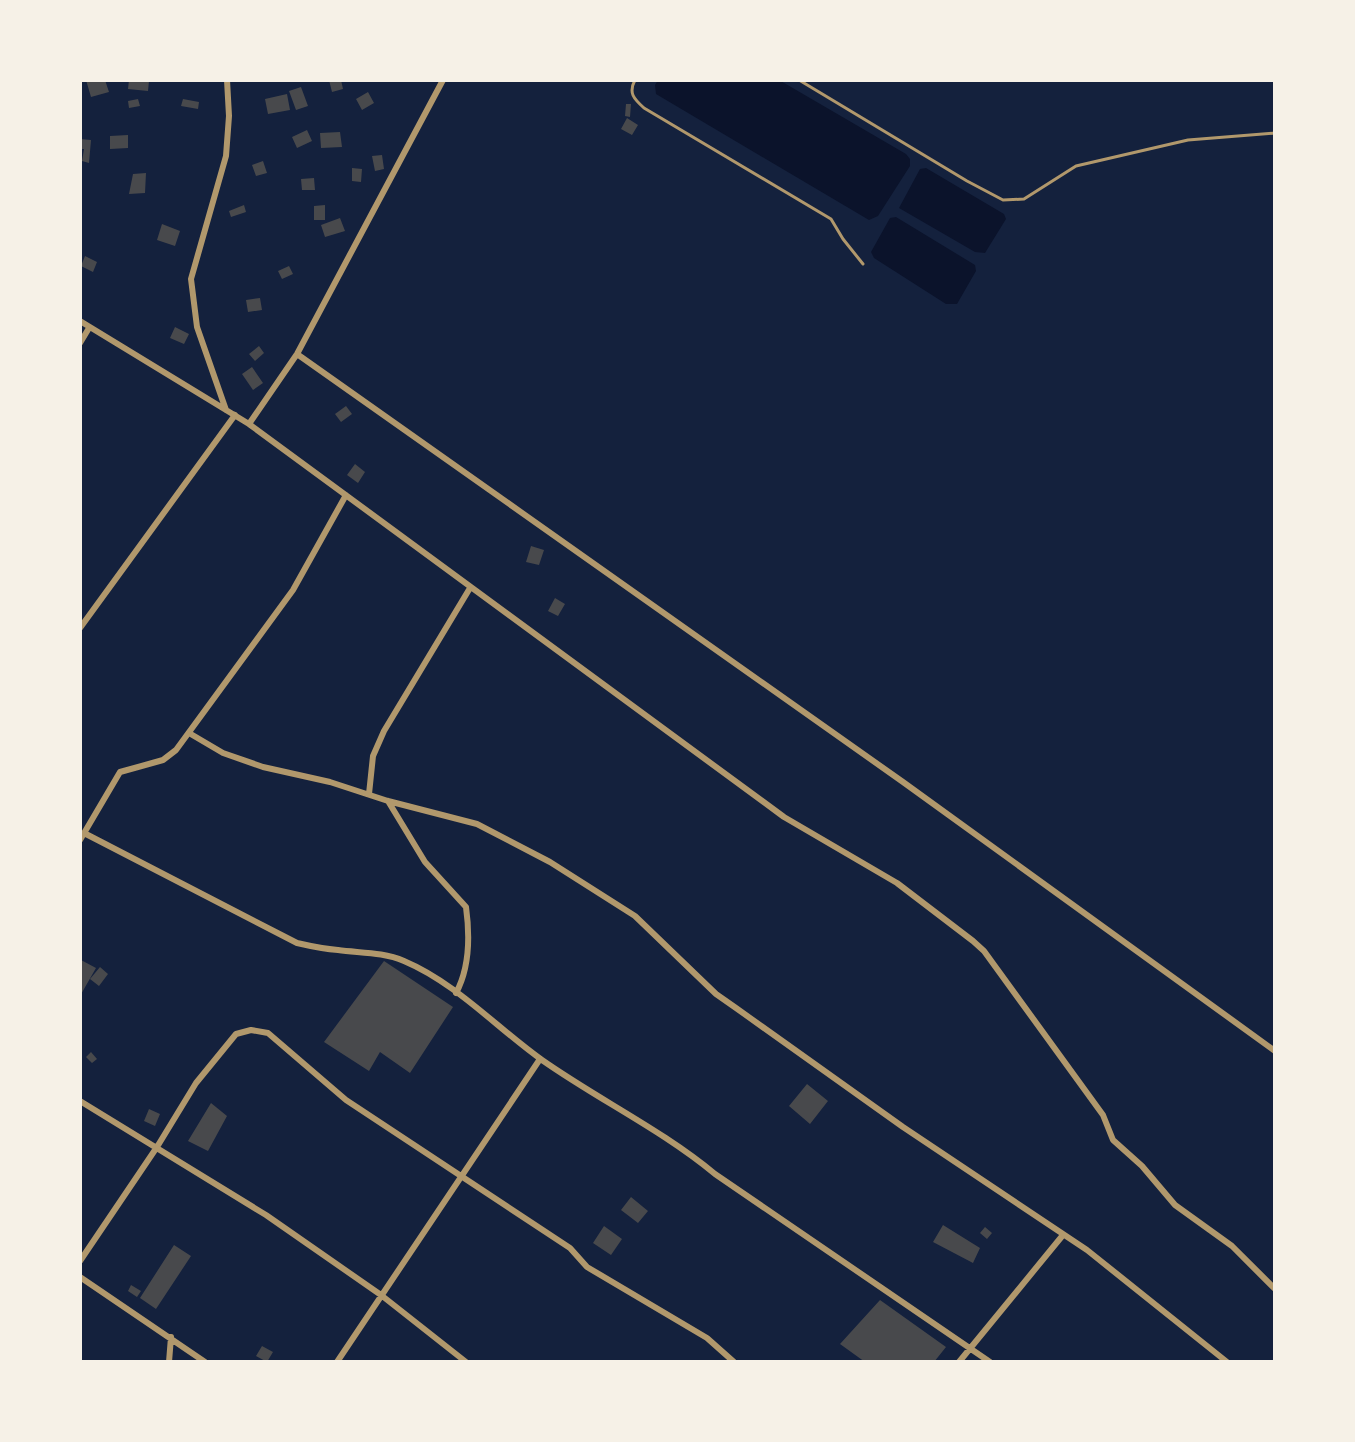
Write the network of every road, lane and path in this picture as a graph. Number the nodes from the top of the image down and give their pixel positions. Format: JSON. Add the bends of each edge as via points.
{"nodes":[{"id":1,"x":227,"y":80,"type":"edge"},
{"id":2,"x":443,"y":80,"type":"edge"},
{"id":3,"x":635,"y":80,"type":"edge"},
{"id":4,"x":799,"y":80,"type":"edge"},
{"id":5,"x":1275,"y":133,"type":"edge"},
{"id":6,"x":863,"y":264,"type":"dead end"},
{"id":7,"x":80,"y":321,"type":"edge"},
{"id":8,"x":89,"y":328,"type":"junction"},
{"id":9,"x":80,"y":343,"type":"edge"},
{"id":10,"x":297,"y":354,"type":"junction"},
{"id":11,"x":226,"y":410,"type":"junction"},
{"id":12,"x":235,"y":415,"type":"junction"},
{"id":13,"x":249,"y":424,"type":"junction"},
{"id":14,"x":346,"y":495,"type":"junction"},
{"id":15,"x":470,"y":588,"type":"junction"},
{"id":16,"x":80,"y":628,"type":"edge"},
{"id":17,"x":189,"y":733,"type":"junction"},
{"id":18,"x":369,"y":794,"type":"junction"},
{"id":19,"x":388,"y":801,"type":"junction"},
{"id":20,"x":82,"y":837,"type":"edge"},
{"id":21,"x":456,"y":993,"type":"junction"},
{"id":22,"x":1275,"y":1051,"type":"edge"},
{"id":23,"x":540,"y":1059,"type":"junction"},
{"id":24,"x":80,"y":1101,"type":"edge"},
{"id":25,"x":157,"y":1147,"type":"junction"},
{"id":26,"x":460,"y":1177,"type":"junction"},
{"id":27,"x":1063,"y":1235,"type":"junction"},
{"id":28,"x":80,"y":1261,"type":"edge"},
{"id":29,"x":80,"y":1277,"type":"edge"},
{"id":30,"x":1275,"y":1289,"type":"edge"},
{"id":31,"x":381,"y":1295,"type":"junction"},
{"id":32,"x":171,"y":1337,"type":"junction"},
{"id":33,"x":971,"y":1347,"type":"junction"},
{"id":34,"x":169,"y":1362,"type":"edge"},
{"id":35,"x":205,"y":1362,"type":"edge"},
{"id":36,"x":337,"y":1362,"type":"edge"},
{"id":37,"x":466,"y":1362,"type":"edge"},
{"id":38,"x":734,"y":1362,"type":"edge"},
{"id":39,"x":959,"y":1362,"type":"edge"},
{"id":40,"x":990,"y":1362,"type":"edge"},
{"id":41,"x":1227,"y":1362,"type":"edge"}],
"edges":[{"from":1,"to":11,"type":"street","via":[[226,156],[191,279],[197,327]]},
{"from":2,"to":10,"type":"street"},
{"from":3,"to":6,"type":"lane","via":[[633,98],[644,108],[831,219]]},
{"from":4,"to":5,"type":"lane","via":[[1003,200],[1024,199],[1076,166],[1188,140]]},
{"from":7,"to":8,"type":"street"},
{"from":8,"to":9,"type":"street"},
{"from":8,"to":11,"type":"street"},
{"from":10,"to":13,"type":"street"},
{"from":10,"to":22,"type":"street"},
{"from":11,"to":12,"type":"street"},
{"from":12,"to":13,"type":"street"},
{"from":12,"to":16,"type":"street"},
{"from":13,"to":14,"type":"street"},
{"from":14,"to":15,"type":"street"},
{"from":14,"to":17,"type":"street","via":[[293,590]]},
{"from":15,"to":18,"type":"street","via":[[384,731],[373,756]]},
{"from":15,"to":30,"type":"street","via":[[784,817],[897,883],[973,941],[1103,1115],[1113,1140],[1175,1205],[1232,1246]]},
{"from":17,"to":18,"type":"street","via":[[263,767]]},
{"from":17,"to":20,"type":"street","via":[[163,760],[120,772]]},
{"from":18,"to":19,"type":"street"},
{"from":19,"to":21,"type":"street","via":[[425,862],[466,907],[467,962]]},
{"from":19,"to":27,"type":"street","via":[[477,824],[635,916],[716,994]]},
{"from":20,"to":21,"type":"street","via":[[297,943],[405,961]]},
{"from":21,"to":23,"type":"street"},
{"from":23,"to":26,"type":"street"},
{"from":23,"to":33,"type":"street","via":[[689,1152]]},
{"from":24,"to":25,"type":"street"},
{"from":25,"to":26,"type":"street","via":[[221,1050],[236,1034],[251,1030],[268,1033],[346,1100]]},
{"from":25,"to":28,"type":"street"},
{"from":25,"to":31,"type":"street"},
{"from":26,"to":31,"type":"street"},
{"from":26,"to":38,"type":"street","via":[[570,1248],[587,1267],[707,1338]]},
{"from":27,"to":33,"type":"street"},
{"from":27,"to":41,"type":"street"},
{"from":29,"to":32,"type":"street"},
{"from":31,"to":36,"type":"street"},
{"from":31,"to":37,"type":"street"},
{"from":32,"to":34,"type":"street"},
{"from":32,"to":35,"type":"street"},
{"from":33,"to":39,"type":"street"},
{"from":33,"to":40,"type":"street"}]}
